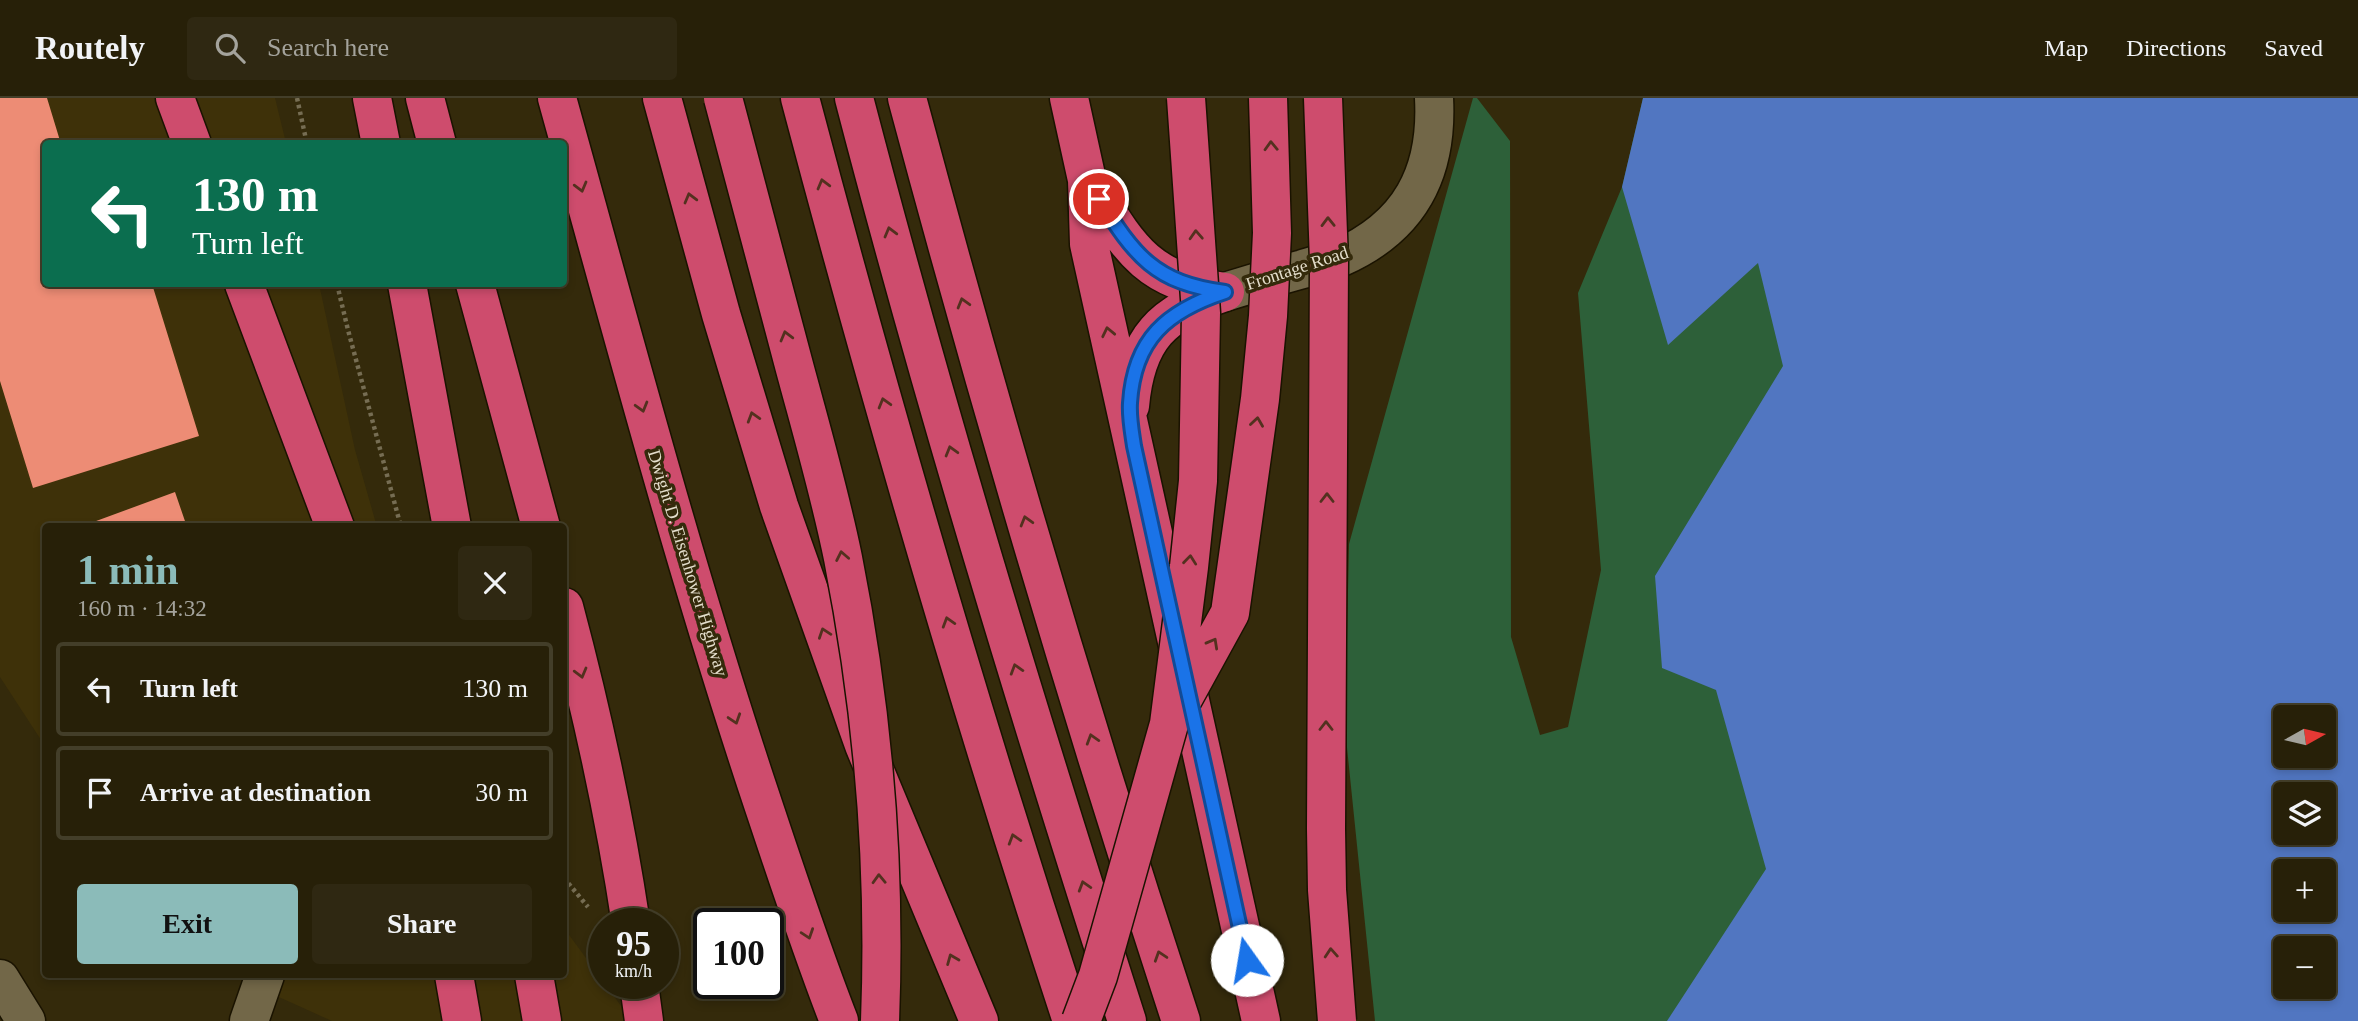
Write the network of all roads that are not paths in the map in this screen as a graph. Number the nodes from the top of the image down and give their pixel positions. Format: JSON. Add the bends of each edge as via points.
{"nodes":[{"id":1,"x":175,"y":98,"type":"edge"},
{"id":2,"x":372,"y":98,"type":"edge"},
{"id":3,"x":425,"y":98,"type":"edge"},
{"id":4,"x":557,"y":98,"type":"edge"},
{"id":5,"x":662,"y":98,"type":"edge"},
{"id":6,"x":723,"y":98,"type":"edge"},
{"id":7,"x":800,"y":98,"type":"edge"},
{"id":8,"x":854,"y":98,"type":"edge"},
{"id":9,"x":907,"y":98,"type":"edge"},
{"id":10,"x":1069,"y":98,"type":"edge"},
{"id":11,"x":1186,"y":98,"type":"edge"},
{"id":12,"x":1269,"y":98,"type":"edge"},
{"id":13,"x":1323,"y":98,"type":"edge"},
{"id":14,"x":1434,"y":98,"type":"edge"},
{"id":15,"x":191,"y":140,"type":"edge"},
{"id":16,"x":380,"y":140,"type":"edge"},
{"id":17,"x":436,"y":140,"type":"edge"},
{"id":18,"x":1087,"y":180,"type":"junction"},
{"id":19,"x":245,"y":287,"type":"edge"},
{"id":20,"x":408,"y":287,"type":"edge"},
{"id":21,"x":476,"y":287,"type":"edge"},
{"id":22,"x":1225,"y":292,"type":"junction"},
{"id":23,"x":1134,"y":446,"type":"junction"},
{"id":24,"x":334,"y":523,"type":"edge"},
{"id":25,"x":451,"y":523,"type":"edge"},
{"id":26,"x":540,"y":523,"type":"edge"},
{"id":27,"x":567,"y":618,"type":"edge"},
{"id":28,"x":1169,"y":724,"type":"junction"},
{"id":29,"x":628,"y":908,"type":"edge"},
{"id":30,"x":264,"y":978,"type":"edge"},
{"id":31,"x":455,"y":978,"type":"edge"},
{"id":32,"x":535,"y":978,"type":"edge"},
{"id":33,"x":0,"y":979,"type":"edge"},
{"id":34,"x":641,"y":999,"type":"edge"},
{"id":35,"x":26,"y":1021,"type":"edge"},
{"id":36,"x":249,"y":1021,"type":"edge"},
{"id":37,"x":462,"y":1021,"type":"edge"},
{"id":38,"x":542,"y":1021,"type":"edge"},
{"id":39,"x":644,"y":1021,"type":"edge"},
{"id":40,"x":839,"y":1021,"type":"edge"},
{"id":41,"x":880,"y":1021,"type":"edge"},
{"id":42,"x":979,"y":1021,"type":"edge"},
{"id":43,"x":1072,"y":1021,"type":"edge"},
{"id":44,"x":1081,"y":1021,"type":"edge"},
{"id":45,"x":1127,"y":1021,"type":"edge"},
{"id":46,"x":1181,"y":1021,"type":"edge"},
{"id":47,"x":1261,"y":1021,"type":"edge"},
{"id":48,"x":1337,"y":1021,"type":"edge"}],
"edges":[{"from":1,"to":15,"type":"highway"},
{"from":2,"to":16,"type":"highway"},
{"from":3,"to":17,"type":"highway"},
{"from":4,"to":40,"type":"highway","name":"Dwight D. Eisenhower Highway","one_way":true,"via":[[672,515],[779,851]]},
{"from":42,"to":5,"type":"highway","one_way":true,"via":[[864,745],[779,506]]},
{"from":41,"to":6,"type":"highway","one_way":true,"bridge":true,"via":[[878,841],[852,610],[832,508]]},
{"from":43,"to":7,"type":"highway","one_way":true,"via":[[939,593]]},
{"from":45,"to":8,"type":"highway","one_way":true,"via":[[949,443]]},
{"from":46,"to":9,"type":"highway","one_way":true,"via":[[1050,604]]},
{"from":10,"to":18,"type":"highway"},
{"from":28,"to":11,"type":"highway","one_way":true,"bridge":true,"via":[[1198,481],[1200,412],[1200,313]]},
{"from":28,"to":12,"type":"highway","one_way":true,"bridge":true,"via":[[1230,613],[1268,316],[1272,233]]},
{"from":48,"to":13,"type":"highway","one_way":true,"bridge":true,"via":[[1327,890],[1329,261]]},
{"from":14,"to":22,"type":"street","name":"Frontage Road","via":[[1431,158],[1419,189],[1399,216],[1371,241],[1338,258]]},
{"from":18,"to":22,"type":"highway","via":[[1123,236],[1152,267],[1186,285]]},
{"from":23,"to":18,"type":"highway","one_way":true,"via":[[1089,244]]},
{"from":19,"to":24,"type":"highway"},
{"from":20,"to":25,"type":"highway"},
{"from":21,"to":26,"type":"highway"},
{"from":22,"to":23,"type":"highway","via":[[1180,310],[1145,347],[1132,384]]},
{"from":23,"to":47,"type":"highway"},
{"from":27,"to":29,"type":"highway","one_way":true,"via":[[610,796]]},
{"from":28,"to":44,"type":"highway","bridge":true,"via":[[1098,976]]},
{"from":30,"to":36,"type":"street"},
{"from":31,"to":37,"type":"highway"},
{"from":32,"to":38,"type":"highway"},
{"from":33,"to":35,"type":"street"},
{"from":34,"to":39,"type":"highway"}]}
